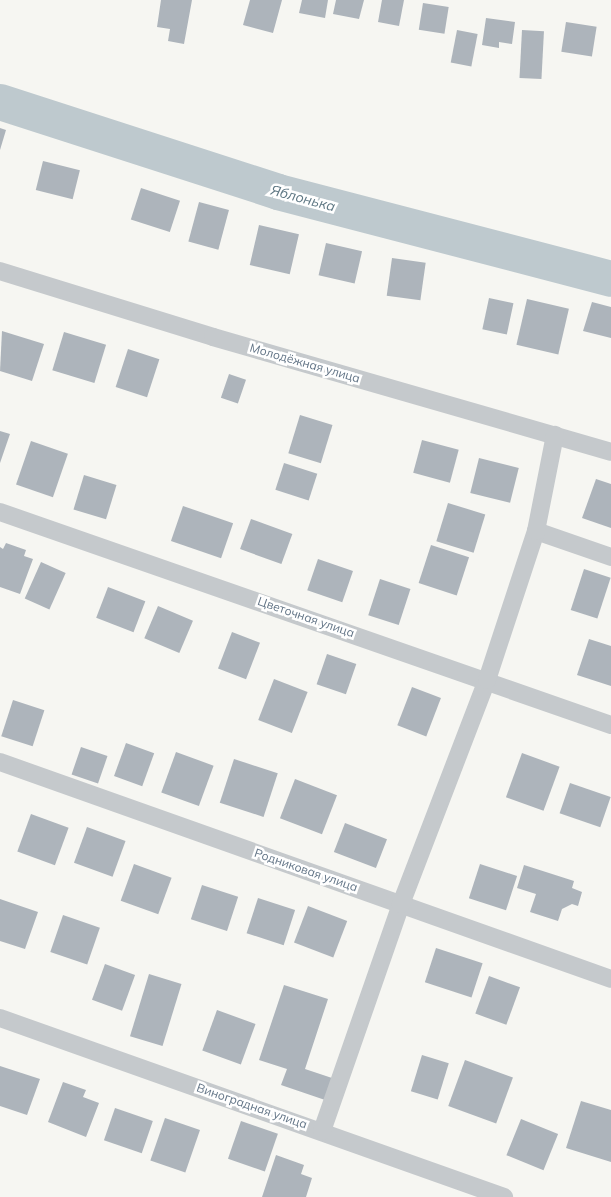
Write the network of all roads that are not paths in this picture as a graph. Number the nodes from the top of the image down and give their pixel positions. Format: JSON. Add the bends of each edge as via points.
{"nodes":[{"id":1,"x":0,"y":271,"type":"edge"},
{"id":2,"x":555,"y":435,"type":"junction"},
{"id":3,"x":611,"y":452,"type":"edge"},
{"id":4,"x":0,"y":512,"type":"edge"},
{"id":5,"x":536,"y":531,"type":"junction"},
{"id":6,"x":611,"y":557,"type":"edge"},
{"id":7,"x":487,"y":680,"type":"junction"},
{"id":8,"x":611,"y":725,"type":"edge"},
{"id":9,"x":0,"y":762,"type":"edge"},
{"id":10,"x":401,"y":904,"type":"junction"},
{"id":11,"x":611,"y":979,"type":"edge"},
{"id":12,"x":0,"y":1018,"type":"edge"},
{"id":13,"x":322,"y":1130,"type":"junction"},
{"id":14,"x":504,"y":1197,"type":"edge"}],
"edges":[{"from":1,"to":2,"type":"street","name":"Молодёжная улица","via":[[213,337]]},
{"from":2,"to":3,"type":"street","name":"Молодёжная улица"},
{"from":2,"to":5,"type":"street"},
{"from":4,"to":7,"type":"street","name":"Цветочная улица"},
{"from":5,"to":6,"type":"street"},
{"from":5,"to":7,"type":"street"},
{"from":7,"to":8,"type":"street","name":"Цветочная улица"},
{"from":7,"to":10,"type":"street"},
{"from":9,"to":10,"type":"street","name":"Родниковая улица"},
{"from":10,"to":11,"type":"street","name":"Родниковая улица"},
{"from":10,"to":13,"type":"street"},
{"from":12,"to":13,"type":"street","name":"Виноградная улица"},
{"from":13,"to":14,"type":"street","name":"Виноградная улица"}]}
